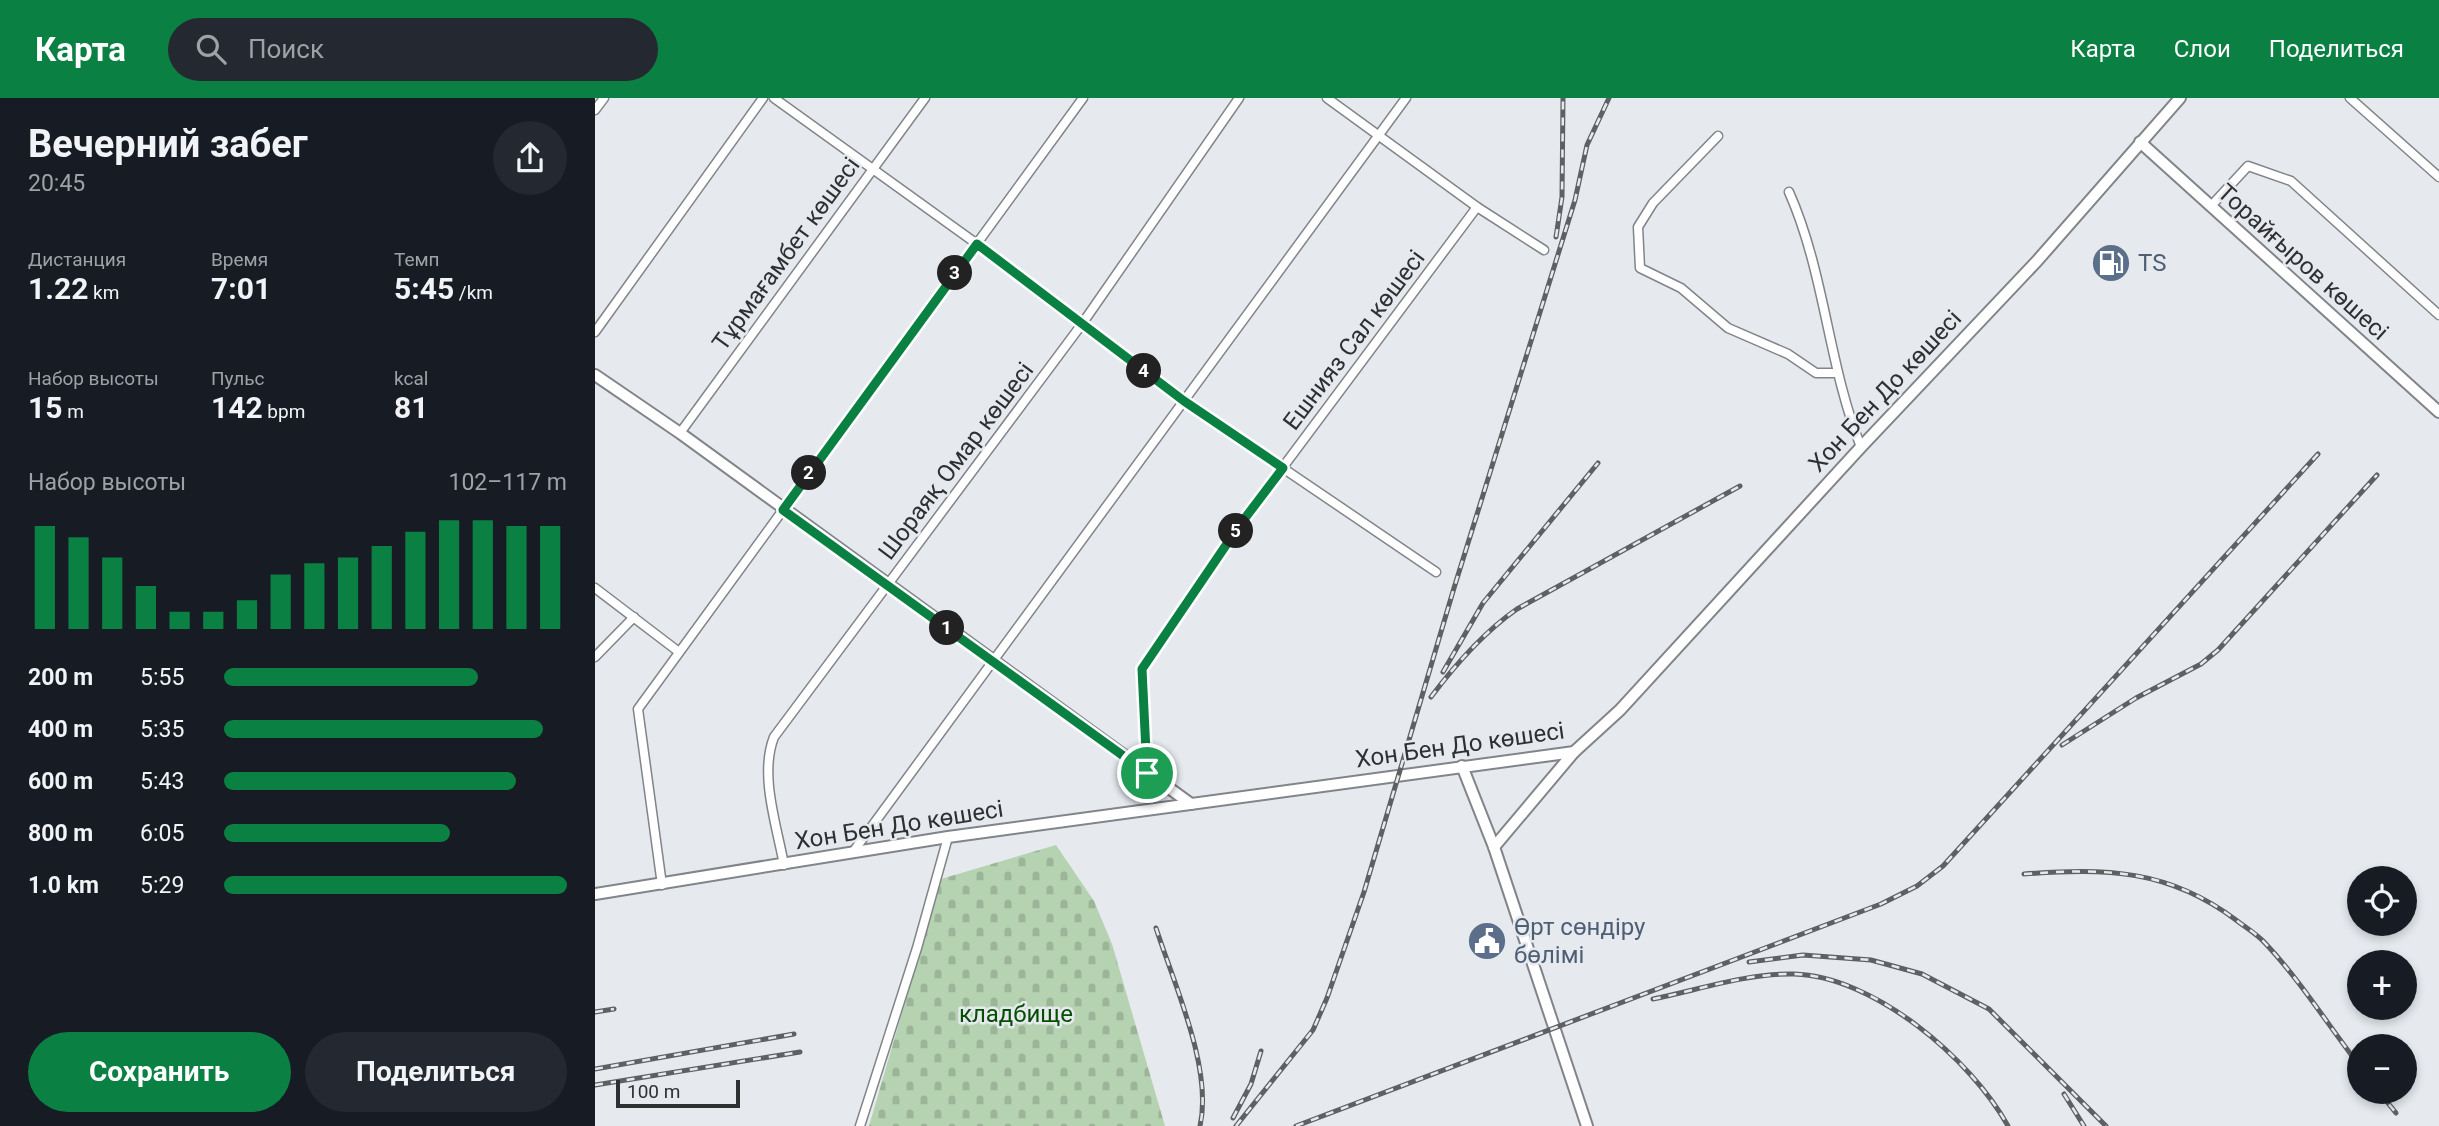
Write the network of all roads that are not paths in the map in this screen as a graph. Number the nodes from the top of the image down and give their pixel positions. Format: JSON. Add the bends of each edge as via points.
{"nodes":[{"id":1,"x":604,"y":98,"type":"edge"},
{"id":2,"x":763,"y":98,"type":"edge"},
{"id":3,"x":774,"y":98,"type":"edge"},
{"id":4,"x":925,"y":98,"type":"edge"},
{"id":5,"x":1083,"y":98,"type":"edge"},
{"id":6,"x":1239,"y":98,"type":"edge"},
{"id":7,"x":1327,"y":98,"type":"edge"},
{"id":8,"x":1406,"y":98,"type":"edge"},
{"id":9,"x":2180,"y":98,"type":"edge"},
{"id":10,"x":2350,"y":98,"type":"edge"},
{"id":11,"x":595,"y":110,"type":"edge"},
{"id":12,"x":1378,"y":136,"type":"junction"},
{"id":13,"x":1718,"y":136,"type":"dead end"},
{"id":14,"x":2140,"y":142,"type":"junction"},
{"id":15,"x":871,"y":169,"type":"junction"},
{"id":16,"x":2439,"y":177,"type":"edge"},
{"id":17,"x":1789,"y":192,"type":"dead end"},
{"id":18,"x":2211,"y":206,"type":"junction"},
{"id":19,"x":1477,"y":207,"type":"junction"},
{"id":20,"x":977,"y":244,"type":"junction"},
{"id":21,"x":1543,"y":250,"type":"dead end"},
{"id":22,"x":2439,"y":315,"type":"edge"},
{"id":23,"x":1082,"y":324,"type":"junction"},
{"id":24,"x":595,"y":332,"type":"edge"},
{"id":25,"x":1837,"y":373,"type":"junction"},
{"id":26,"x":595,"y":375,"type":"edge"},
{"id":27,"x":1184,"y":401,"type":"junction"},
{"id":28,"x":2439,"y":412,"type":"edge"},
{"id":29,"x":680,"y":433,"type":"junction"},
{"id":30,"x":1861,"y":447,"type":"junction"},
{"id":31,"x":1283,"y":468,"type":"junction"},
{"id":32,"x":783,"y":510,"type":"junction"},
{"id":33,"x":1436,"y":572,"type":"dead end"},
{"id":34,"x":888,"y":585,"type":"junction"},
{"id":35,"x":595,"y":587,"type":"edge"},
{"id":36,"x":634,"y":617,"type":"junction"},
{"id":37,"x":679,"y":652,"type":"junction"},
{"id":38,"x":595,"y":657,"type":"edge"},
{"id":39,"x":993,"y":662,"type":"junction"},
{"id":40,"x":1574,"y":752,"type":"junction"},
{"id":41,"x":1462,"y":766,"type":"junction"},
{"id":42,"x":1147,"y":773,"type":"junction"},
{"id":43,"x":1191,"y":804,"type":"junction"},
{"id":44,"x":948,"y":837,"type":"junction"},
{"id":45,"x":1495,"y":847,"type":"junction"},
{"id":46,"x":853,"y":852,"type":"junction"},
{"id":47,"x":784,"y":865,"type":"junction"},
{"id":48,"x":662,"y":885,"type":"junction"},
{"id":49,"x":595,"y":894,"type":"edge"},
{"id":50,"x":860,"y":1126,"type":"edge"},
{"id":51,"x":1587,"y":1126,"type":"edge"}],
"edges":[{"from":1,"to":11,"type":"street"},
{"from":2,"to":24,"type":"street"},
{"from":3,"to":15,"type":"street"},
{"from":4,"to":15,"type":"street","name":"Тұрмағамбет көшесі"},
{"from":5,"to":20,"type":"street"},
{"from":6,"to":23,"type":"street","name":"Шораяқ Омар көшесі"},
{"from":7,"to":12,"type":"street"},
{"from":8,"to":12,"type":"street"},
{"from":9,"to":14,"type":"street","name":"Хон Бен До көшесі"},
{"from":10,"to":16,"type":"street"},
{"from":12,"to":19,"type":"street"},
{"from":12,"to":27,"type":"street"},
{"from":13,"to":25,"type":"street","via":[[1653,203],[1638,227],[1640,268],[1681,288],[1728,328],[1788,354],[1816,373]]},
{"from":14,"to":18,"type":"street","name":"Торайғыров көшесі"},
{"from":14,"to":30,"type":"street","name":"Хон Бен До көшесі","via":[[2037,261]]},
{"from":15,"to":20,"type":"street"},
{"from":15,"to":29,"type":"street","name":"Тұрмағамбет көшесі"},
{"from":17,"to":25,"type":"street","via":[[1801,219]]},
{"from":18,"to":22,"type":"street","via":[[2248,166],[2291,181]]},
{"from":18,"to":28,"type":"street","name":"Торайғыров көшесі"},
{"from":19,"to":21,"type":"street"},
{"from":19,"to":31,"type":"street","name":"Ешнияз Сал көшесі"},
{"from":20,"to":23,"type":"street"},
{"from":20,"to":32,"type":"street"},
{"from":23,"to":27,"type":"street"},
{"from":23,"to":34,"type":"street","name":"Шораяқ Омар көшесі"},
{"from":25,"to":30,"type":"street"},
{"from":26,"to":29,"type":"street"},
{"from":27,"to":31,"type":"street"},
{"from":27,"to":39,"type":"street"},
{"from":29,"to":32,"type":"street"},
{"from":30,"to":40,"type":"street","name":"Хон Бен До көшесі","via":[[1620,710]]},
{"from":31,"to":33,"type":"street"},
{"from":31,"to":42,"type":"street","name":"Ешнияз Сал көшесі","via":[[1142,669]]},
{"from":32,"to":34,"type":"street"},
{"from":32,"to":37,"type":"street"},
{"from":34,"to":39,"type":"street"},
{"from":34,"to":47,"type":"street","name":"Шораяқ Омар көшесі","via":[[773,737],[767,752]]},
{"from":35,"to":36,"type":"street"},
{"from":36,"to":37,"type":"street"},
{"from":36,"to":38,"type":"street"},
{"from":37,"to":48,"type":"street","via":[[638,709]]},
{"from":39,"to":42,"type":"street"},
{"from":39,"to":46,"type":"street"},
{"from":40,"to":41,"type":"street","name":"Хон Бен До көшесі"},
{"from":40,"to":45,"type":"street"},
{"from":41,"to":43,"type":"street","name":"Хон Бен До көшесі"},
{"from":41,"to":45,"type":"street"},
{"from":42,"to":43,"type":"street"},
{"from":43,"to":44,"type":"street","name":"Хон Бен До көшесі"},
{"from":44,"to":46,"type":"street","name":"Хон Бен До көшесі"},
{"from":44,"to":50,"type":"street"},
{"from":45,"to":51,"type":"street"},
{"from":46,"to":47,"type":"street","name":"Хон Бен До көшесі"},
{"from":47,"to":48,"type":"street","name":"Хон Бен До көшесі"},
{"from":48,"to":49,"type":"street","name":"Хон Бен До көшесі"}]}
